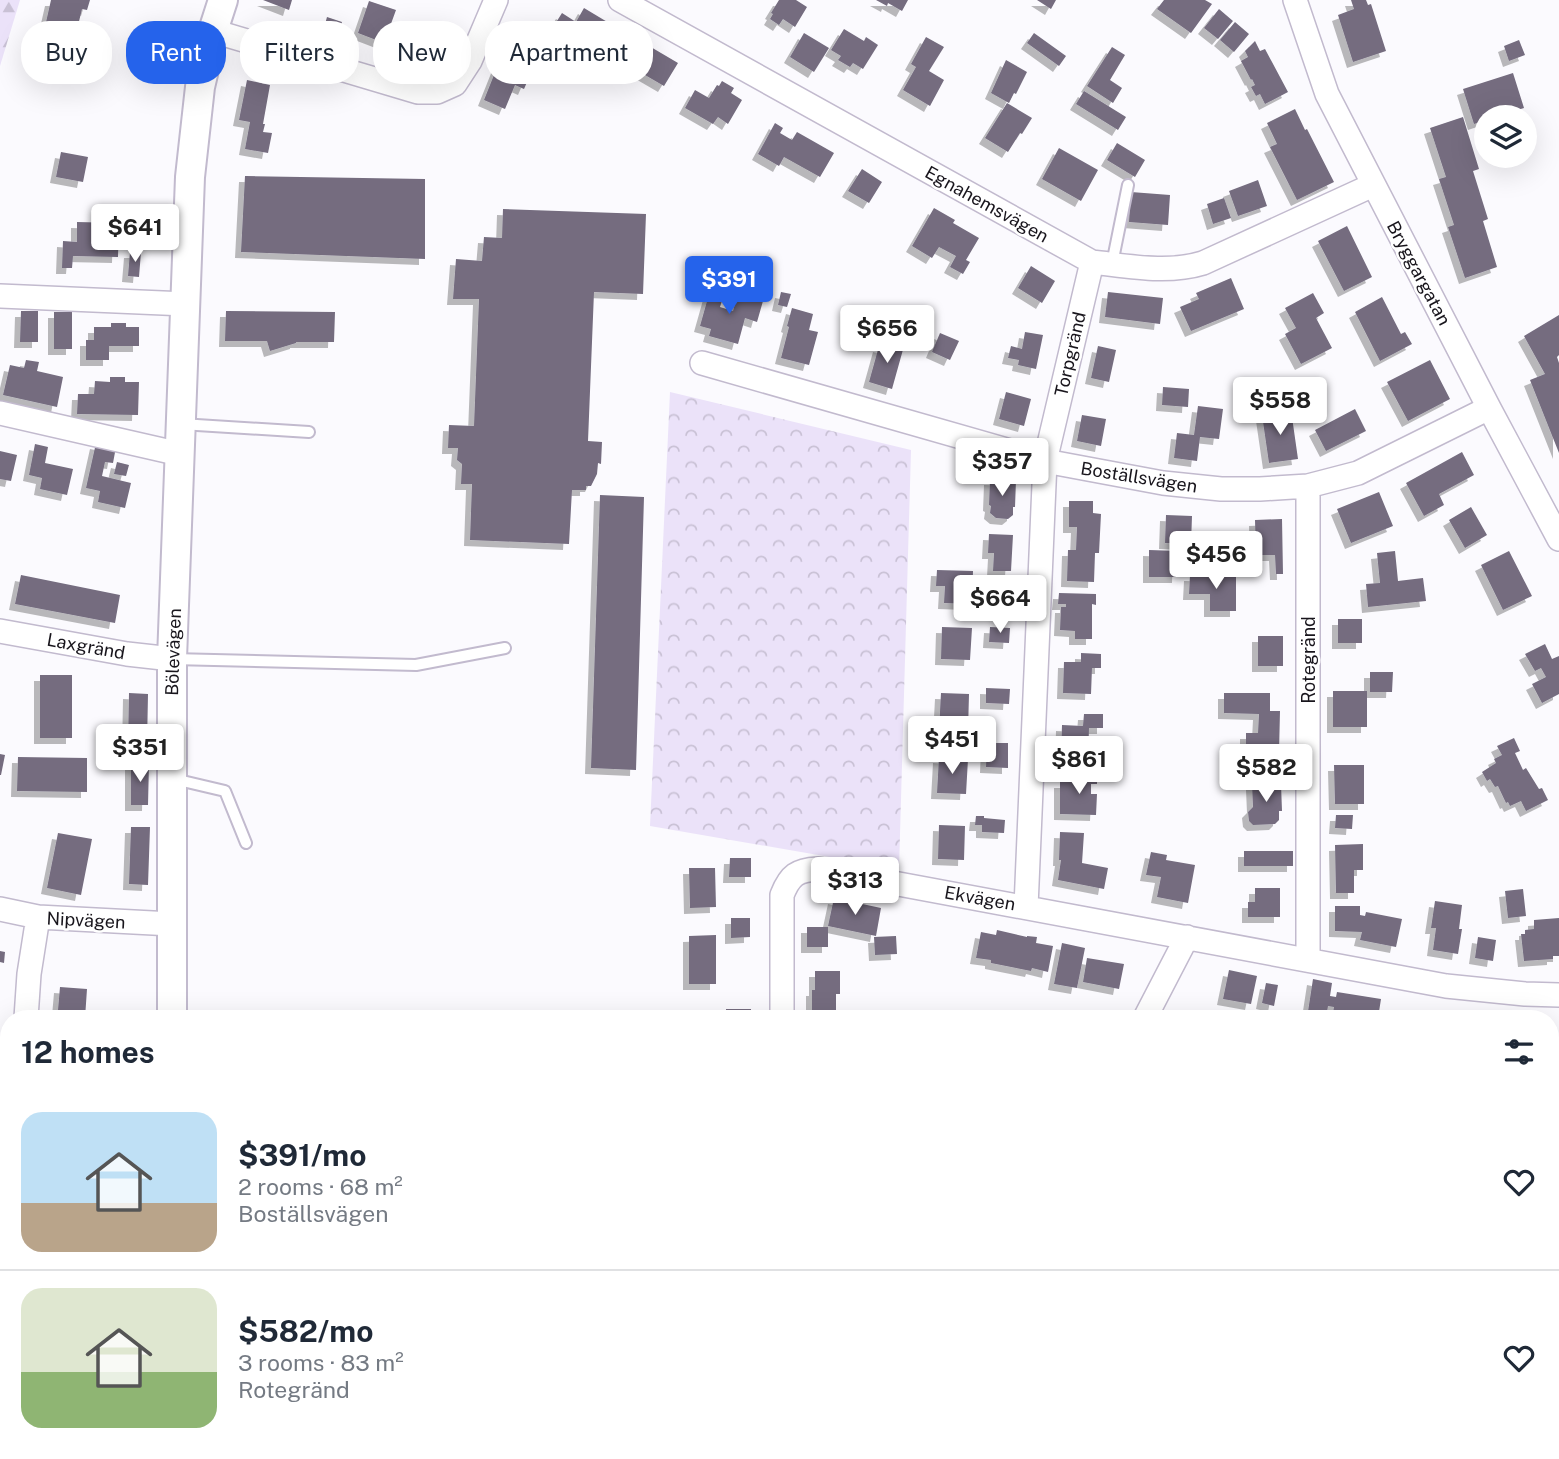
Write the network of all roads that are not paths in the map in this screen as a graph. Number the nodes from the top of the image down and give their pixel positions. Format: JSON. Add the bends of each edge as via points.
{"nodes":[{"id":1,"x":223,"y":0,"type":"edge"},
{"id":2,"x":496,"y":0,"type":"edge"},
{"id":3,"x":620,"y":0,"type":"edge"},
{"id":4,"x":1295,"y":0,"type":"edge"},
{"id":5,"x":216,"y":21,"type":"edge"},
{"id":6,"x":226,"y":35,"type":"edge"},
{"id":7,"x":200,"y":84,"type":"edge"},
{"id":8,"x":1128,"y":185,"type":"dead end"},
{"id":9,"x":1373,"y":185,"type":"junction"},
{"id":10,"x":1102,"y":263,"type":"junction"},
{"id":11,"x":0,"y":296,"type":"edge"},
{"id":12,"x":186,"y":304,"type":"junction"},
{"id":13,"x":702,"y":363,"type":"dead end"},
{"id":14,"x":1489,"y":408,"type":"junction"},
{"id":15,"x":0,"y":413,"type":"edge"},
{"id":16,"x":181,"y":424,"type":"junction"},
{"id":17,"x":309,"y":432,"type":"dead end"},
{"id":18,"x":180,"y":454,"type":"junction"},
{"id":19,"x":1045,"y":461,"type":"junction"},
{"id":20,"x":1308,"y":486,"type":"junction"},
{"id":21,"x":1559,"y":539,"type":"edge"},
{"id":22,"x":0,"y":631,"type":"edge"},
{"id":23,"x":505,"y":648,"type":"dead end"},
{"id":24,"x":172,"y":659,"type":"junction"},
{"id":25,"x":171,"y":778,"type":"junction"},
{"id":26,"x":246,"y":843,"type":"dead end"},
{"id":27,"x":1026,"y":907,"type":"junction"},
{"id":28,"x":0,"y":909,"type":"edge"},
{"id":29,"x":38,"y":917,"type":"junction"},
{"id":30,"x":172,"y":924,"type":"junction"},
{"id":31,"x":1187,"y":937,"type":"junction"},
{"id":32,"x":1308,"y":960,"type":"junction"},
{"id":33,"x":1559,"y":995,"type":"edge"},
{"id":34,"x":27,"y":1010,"type":"edge"},
{"id":35,"x":172,"y":1010,"type":"edge"},
{"id":36,"x":782,"y":1010,"type":"edge"},
{"id":37,"x":1149,"y":1010,"type":"edge"}],
"edges":[{"from":1,"to":5,"type":"street","name":"Bölevägen"},
{"from":2,"to":6,"type":"street","via":[[470,61],[455,84],[437,92],[418,92]]},
{"from":3,"to":10,"type":"street","name":"Egnahemsvägen"},
{"from":4,"to":9,"type":"street","name":"Bryggargatan","via":[[1327,94]]},
{"from":7,"to":12,"type":"street","name":"Bölevägen","via":[[190,177]]},
{"from":8,"to":10,"type":"lane"},
{"from":9,"to":10,"type":"street","name":"Egnahemsvägen","via":[[1190,267],[1174,270]]},
{"from":9,"to":14,"type":"street","name":"Bryggargatan"},
{"from":10,"to":19,"type":"street","name":"Torpgränd"},
{"from":11,"to":12,"type":"street"},
{"from":12,"to":16,"type":"street","name":"Bölevägen"},
{"from":13,"to":19,"type":"street","name":"Boställsvägen"},
{"from":14,"to":20,"type":"street","name":"Boställsvägen","via":[[1358,473]]},
{"from":14,"to":21,"type":"street","name":"Bryggargatan"},
{"from":15,"to":18,"type":"street"},
{"from":16,"to":17,"type":"lane"},
{"from":16,"to":18,"type":"street","name":"Bölevägen"},
{"from":18,"to":24,"type":"street","name":"Bölevägen"},
{"from":19,"to":20,"type":"street","name":"Boställsvägen","via":[[1198,487]]},
{"from":19,"to":27,"type":"street","name":"Torpgränd"},
{"from":20,"to":32,"type":"street","name":"Rotegränd"},
{"from":22,"to":24,"type":"street","name":"Laxgränd"},
{"from":23,"to":24,"type":"lane","via":[[416,666]]},
{"from":24,"to":25,"type":"street","name":"Bölevägen"},
{"from":25,"to":26,"type":"lane","via":[[225,791]]},
{"from":25,"to":30,"type":"street","name":"Bölevägen"},
{"from":27,"to":31,"type":"street","name":"Ekvägen"},
{"from":27,"to":36,"type":"street","name":"Ekvägen","via":[[818,869],[796,873],[782,895]]},
{"from":28,"to":29,"type":"street","name":"Nipvägen"},
{"from":29,"to":30,"type":"street","name":"Nipvägen"},
{"from":29,"to":34,"type":"street"},
{"from":30,"to":35,"type":"street","name":"Bölevägen"},
{"from":31,"to":32,"type":"street","name":"Ekvägen"},
{"from":31,"to":37,"type":"street"},
{"from":32,"to":33,"type":"street","name":"Ekvägen","via":[[1446,986]]}]}
